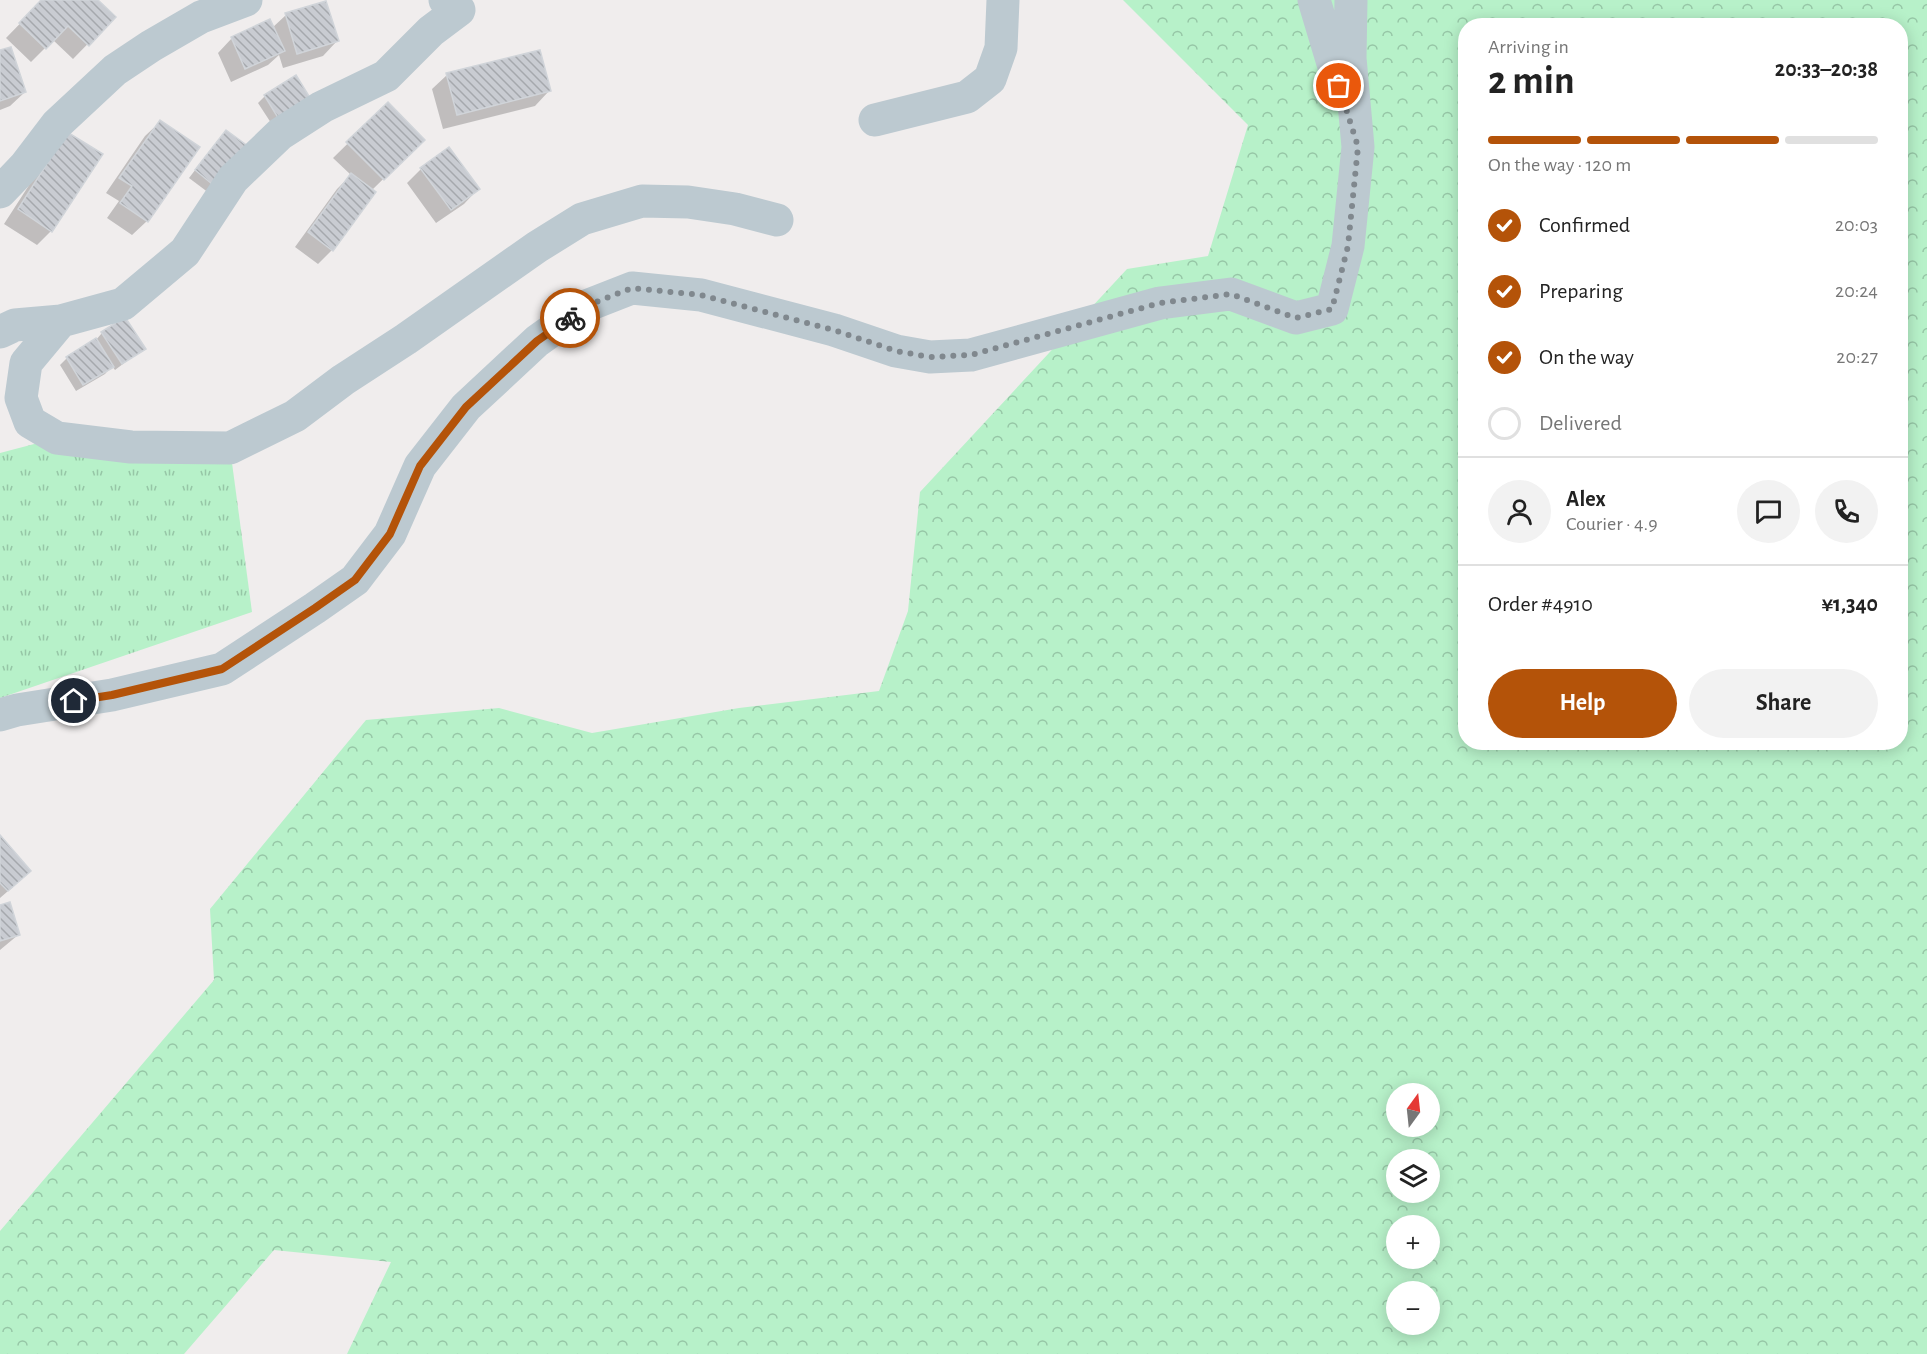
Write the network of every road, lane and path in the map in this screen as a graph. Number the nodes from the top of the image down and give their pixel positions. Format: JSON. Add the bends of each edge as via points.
{"nodes":[{"id":1,"x":246,"y":0,"type":"edge"},
{"id":2,"x":445,"y":0,"type":"edge"},
{"id":3,"x":1003,"y":0,"type":"edge"},
{"id":4,"x":1314,"y":0,"type":"edge"},
{"id":5,"x":1351,"y":0,"type":"edge"},
{"id":6,"x":875,"y":120,"type":"dead end"},
{"id":7,"x":1358,"y":147,"type":"junction"},
{"id":8,"x":0,"y":192,"type":"edge"},
{"id":9,"x":777,"y":220,"type":"dead end"},
{"id":10,"x":61,"y":321,"type":"junction"},
{"id":11,"x":0,"y":332,"type":"edge"},
{"id":12,"x":0,"y":715,"type":"edge"}],
"edges":[{"from":1,"to":8,"type":"street","via":[[201,17],[115,70],[57,124]]},
{"from":2,"to":10,"type":"street","via":[[459,10],[431,31],[386,76],[322,107],[280,134],[241,172],[185,252],[123,304]]},
{"from":3,"to":6,"type":"street","via":[[1001,48],[990,79],[967,97]]},
{"from":4,"to":7,"type":"street"},
{"from":5,"to":7,"type":"street","via":[[1350,58]]},
{"from":7,"to":12,"type":"street","via":[[1348,246],[1332,309],[1296,318],[1231,294],[1160,303],[971,355],[930,357],[896,351],[834,330],[701,295],[632,288],[586,306],[537,341],[466,407],[420,466],[390,534],[355,580],[315,608],[222,669],[112,695]]},
{"from":9,"to":10,"type":"street","via":[[688,202],[642,201],[582,219],[295,416],[230,448],[131,447],[57,438],[30,422],[21,398],[26,363]]},
{"from":10,"to":11,"type":"street","via":[[15,325]]}]}
